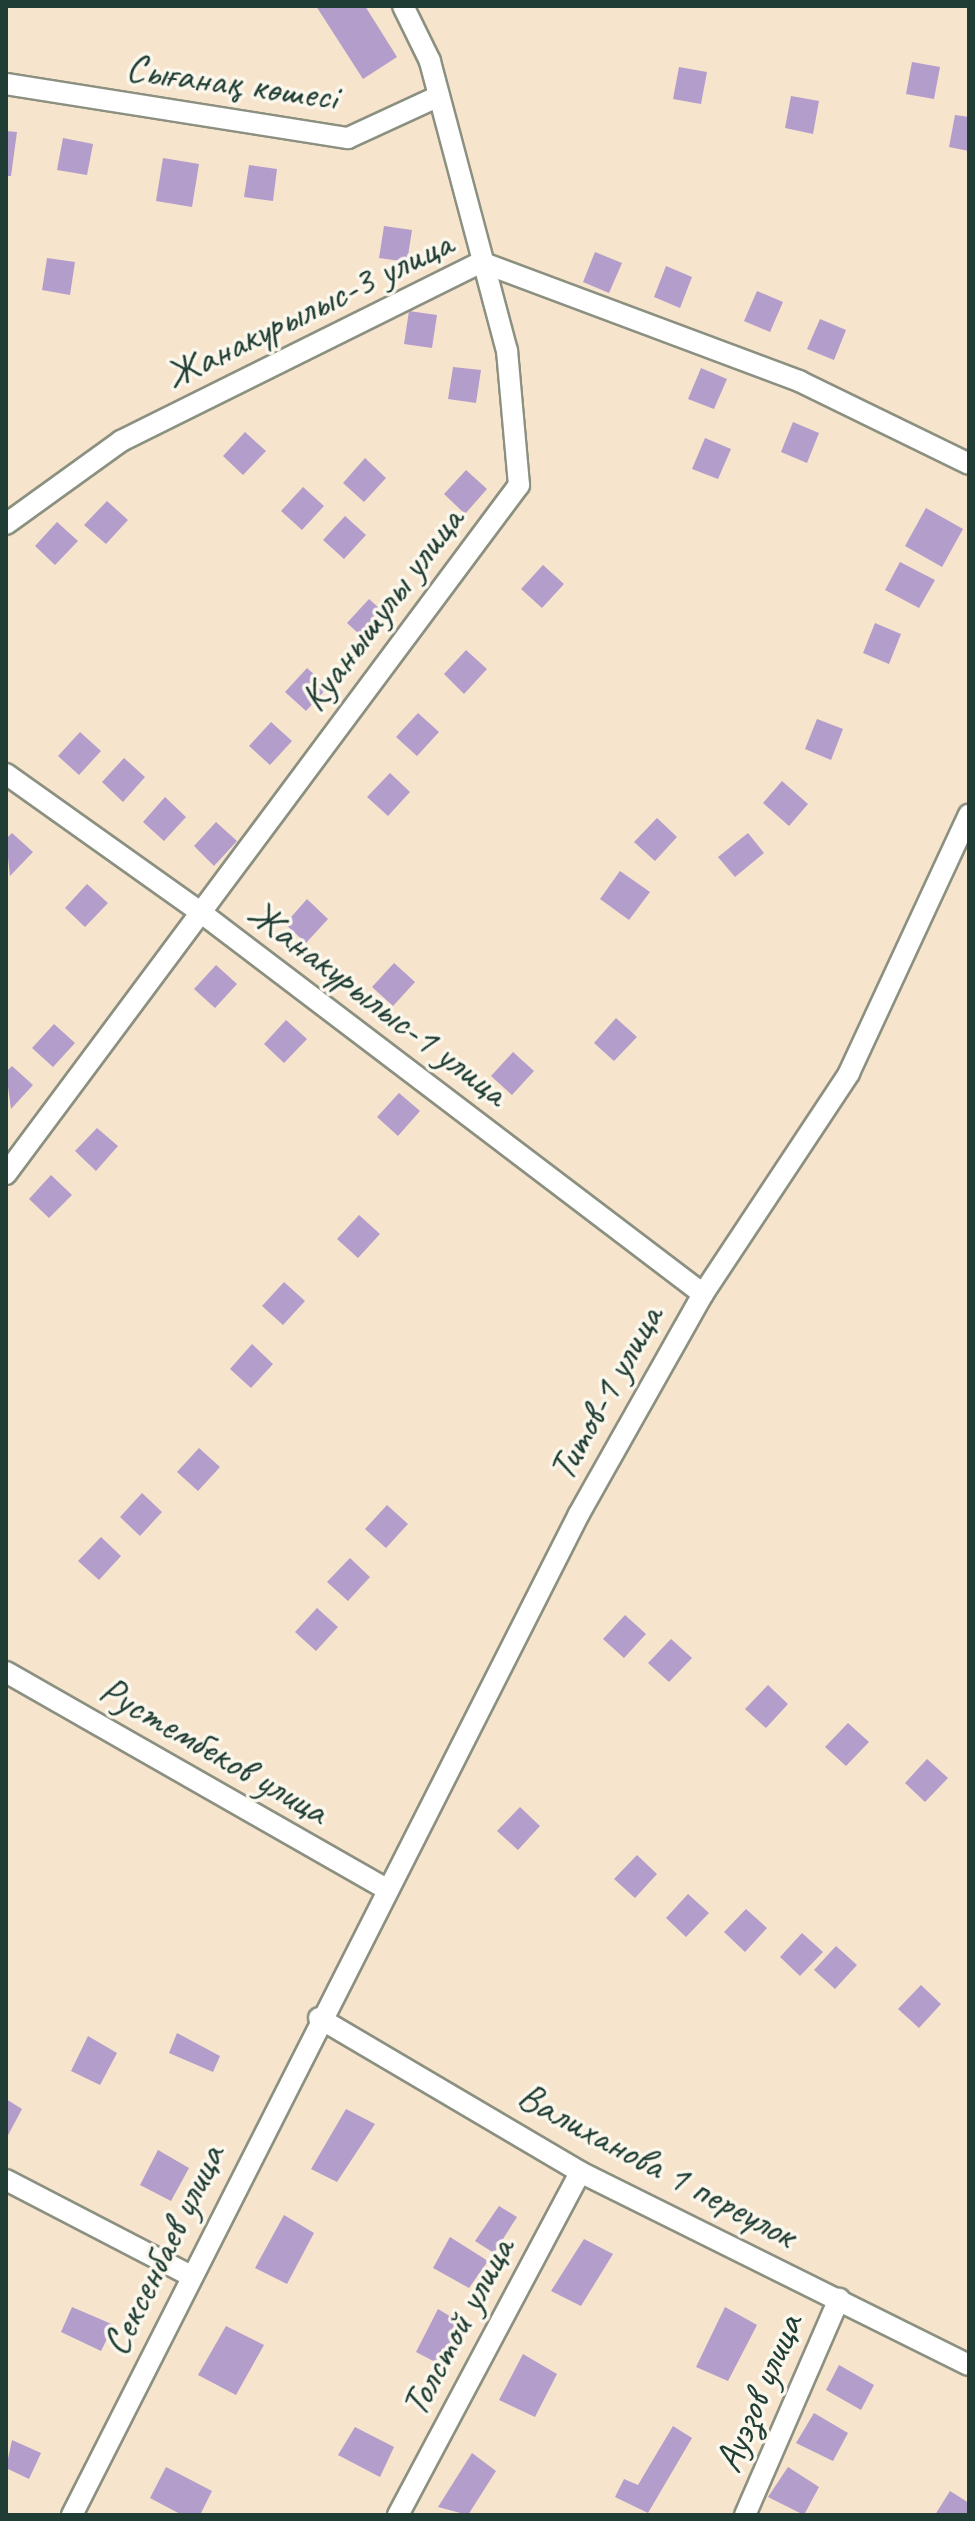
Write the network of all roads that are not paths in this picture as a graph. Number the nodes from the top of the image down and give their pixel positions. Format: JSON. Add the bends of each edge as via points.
{"nodes":[{"id":1,"x":403,"y":6,"type":"edge"},
{"id":2,"x":6,"y":84,"type":"edge"},
{"id":3,"x":439,"y":96,"type":"junction"},
{"id":4,"x":481,"y":262,"type":"junction"},
{"id":5,"x":969,"y":464,"type":"edge"},
{"id":6,"x":6,"y":524,"type":"edge"},
{"id":7,"x":6,"y":774,"type":"edge"},
{"id":8,"x":969,"y":814,"type":"edge"},
{"id":9,"x":199,"y":911,"type":"junction"},
{"id":10,"x":6,"y":1174,"type":"edge"},
{"id":11,"x":703,"y":1294,"type":"junction"},
{"id":12,"x":6,"y":1672,"type":"edge"},
{"id":13,"x":386,"y":1889,"type":"junction"},
{"id":14,"x":319,"y":2018,"type":"junction"},
{"id":15,"x":580,"y":2172,"type":"junction"},
{"id":16,"x":6,"y":2180,"type":"edge"},
{"id":17,"x":191,"y":2276,"type":"junction"},
{"id":18,"x":839,"y":2299,"type":"junction"},
{"id":19,"x":969,"y":2365,"type":"edge"},
{"id":20,"x":72,"y":2515,"type":"edge"},
{"id":21,"x":398,"y":2515,"type":"edge"},
{"id":22,"x":745,"y":2515,"type":"edge"}],
"edges":[{"from":1,"to":3,"type":"street","name":"Куанышулы улица"},
{"from":2,"to":3,"type":"street","name":"Сығанақ көшесі","via":[[348,138]]},
{"from":3,"to":4,"type":"street","name":"Куанышулы улица"},
{"from":4,"to":5,"type":"street","name":"Жанакурылыс-3 улица","via":[[799,381]]},
{"from":4,"to":6,"type":"street","name":"Жанакурылыс-3 улица","via":[[121,441]]},
{"from":4,"to":9,"type":"street","name":"Куанышулы улица","via":[[507,351],[519,485]]},
{"from":7,"to":9,"type":"street","name":"Жанакурылыс-1 улица"},
{"from":8,"to":11,"type":"street","name":"Титов-1 улица","via":[[849,1073]]},
{"from":9,"to":10,"type":"street","name":"Куанышулы улица"},
{"from":9,"to":11,"type":"street","name":"Жанакурылыс-1 улица"},
{"from":11,"to":13,"type":"street","name":"Титов-1 улица","via":[[579,1514]]},
{"from":12,"to":13,"type":"street","name":"Рустембеков улица"},
{"from":13,"to":14,"type":"street","name":"Титов-1 улица"},
{"from":14,"to":15,"type":"street","name":"Валиханова 1 переулок"},
{"from":14,"to":17,"type":"street","name":"Сексенбаев улица"},
{"from":15,"to":18,"type":"street","name":"Валиханова 1 переулок"},
{"from":15,"to":21,"type":"street","name":"Толстой улица"},
{"from":16,"to":17,"type":"street"},
{"from":17,"to":20,"type":"street","name":"Сексенбаев улица"},
{"from":18,"to":19,"type":"street","name":"Валиханова 1 переулок"},
{"from":18,"to":22,"type":"street","name":"Ауэзов улица"}]}
